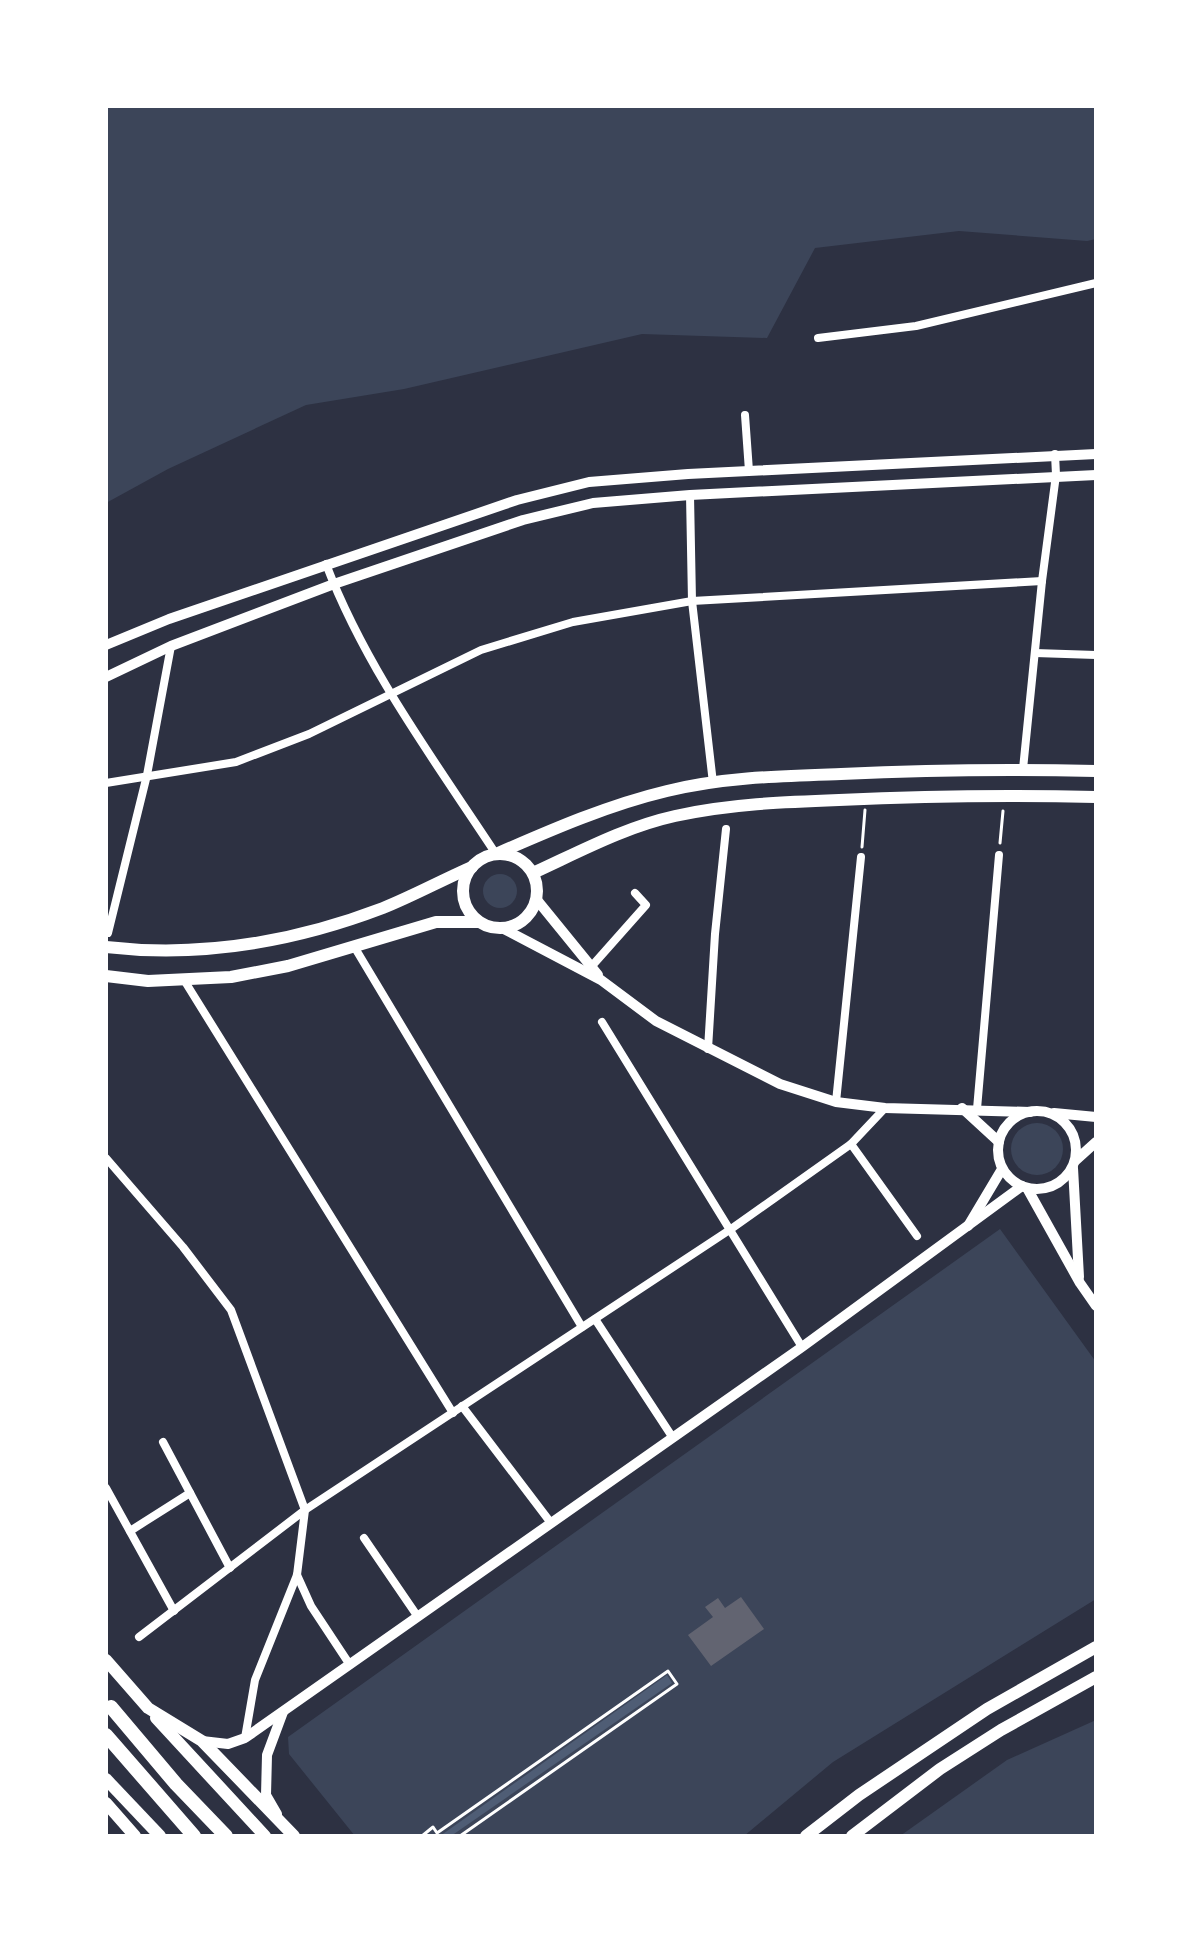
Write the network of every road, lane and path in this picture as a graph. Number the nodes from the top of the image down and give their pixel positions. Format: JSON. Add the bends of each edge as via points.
{"nodes":[{"id":1,"x":1096,"y":283,"type":"edge"},
{"id":2,"x":818,"y":338,"type":"dead end"},
{"id":3,"x":745,"y":415,"type":"dead end"},
{"id":4,"x":1055,"y":454,"type":"junction"},
{"id":5,"x":1096,"y":454,"type":"edge"},
{"id":6,"x":749,"y":471,"type":"junction"},
{"id":7,"x":1056,"y":475,"type":"junction"},
{"id":8,"x":1096,"y":475,"type":"edge"},
{"id":9,"x":690,"y":495,"type":"junction"},
{"id":10,"x":326,"y":564,"type":"junction"},
{"id":11,"x":1042,"y":581,"type":"junction"},
{"id":12,"x":334,"y":584,"type":"junction"},
{"id":13,"x":692,"y":601,"type":"junction"},
{"id":14,"x":106,"y":645,"type":"edge"},
{"id":15,"x":171,"y":646,"type":"junction"},
{"id":16,"x":1035,"y":653,"type":"junction"},
{"id":17,"x":1096,"y":655,"type":"edge"},
{"id":18,"x":106,"y":677,"type":"edge"},
{"id":19,"x":391,"y":694,"type":"junction"},
{"id":20,"x":1023,"y":769,"type":"junction"},
{"id":21,"x":1096,"y":771,"type":"edge"},
{"id":22,"x":147,"y":775,"type":"junction"},
{"id":23,"x":106,"y":783,"type":"edge"},
{"id":24,"x":713,"y":783,"type":"junction"},
{"id":25,"x":1005,"y":795,"type":"junction"},
{"id":26,"x":1096,"y":797,"type":"edge"},
{"id":27,"x":866,"y":798,"type":"junction"},
{"id":28,"x":726,"y":829,"type":"dead end"},
{"id":29,"x":496,"y":854,"type":"junction"},
{"id":30,"x":999,"y":855,"type":"joint"},
{"id":31,"x":861,"y":857,"type":"joint"},
{"id":32,"x":472,"y":867,"type":"junction"},
{"id":33,"x":533,"y":873,"type":"junction"},
{"id":34,"x":635,"y":893,"type":"dead end"},
{"id":35,"x":537,"y":900,"type":"junction"},
{"id":36,"x":479,"y":922,"type":"junction"},
{"id":37,"x":504,"y":929,"type":"junction"},
{"id":38,"x":107,"y":940,"type":"edge"},
{"id":39,"x":355,"y":948,"type":"junction"},
{"id":40,"x":591,"y":967,"type":"junction"},
{"id":41,"x":106,"y":976,"type":"edge"},
{"id":42,"x":184,"y":980,"type":"junction"},
{"id":43,"x":601,"y":980,"type":"junction"},
{"id":44,"x":602,"y":1022,"type":"dead end"},
{"id":45,"x":708,"y":1049,"type":"junction"},
{"id":46,"x":836,"y":1102,"type":"junction"},
{"id":47,"x":885,"y":1108,"type":"junction"},
{"id":48,"x":962,"y":1108,"type":"junction"},
{"id":49,"x":977,"y":1109,"type":"junction"},
{"id":50,"x":1030,"y":1112,"type":"junction"},
{"id":51,"x":1046,"y":1112,"type":"junction"},
{"id":52,"x":1096,"y":1117,"type":"edge"},
{"id":53,"x":999,"y":1142,"type":"junction"},
{"id":54,"x":1096,"y":1142,"type":"edge"},
{"id":55,"x":851,"y":1144,"type":"junction"},
{"id":56,"x":106,"y":1158,"type":"edge"},
{"id":57,"x":1074,"y":1164,"type":"junction"},
{"id":58,"x":1002,"y":1169,"type":"junction"},
{"id":59,"x":1024,"y":1187,"type":"junction"},
{"id":60,"x":731,"y":1229,"type":"junction"},
{"id":61,"x":964,"y":1231,"type":"junction"},
{"id":62,"x":917,"y":1236,"type":"dead end"},
{"id":63,"x":1080,"y":1283,"type":"junction"},
{"id":64,"x":1096,"y":1306,"type":"edge"},
{"id":65,"x":595,"y":1319,"type":"junction"},
{"id":66,"x":582,"y":1327,"type":"junction"},
{"id":67,"x":802,"y":1347,"type":"junction"},
{"id":68,"x":462,"y":1406,"type":"junction"},
{"id":69,"x":453,"y":1413,"type":"junction"},
{"id":70,"x":673,"y":1438,"type":"junction"},
{"id":71,"x":163,"y":1442,"type":"dead end"},
{"id":72,"x":106,"y":1488,"type":"edge"},
{"id":73,"x":190,"y":1493,"type":"junction"},
{"id":74,"x":305,"y":1510,"type":"junction"},
{"id":75,"x":551,"y":1523,"type":"junction"},
{"id":76,"x":130,"y":1531,"type":"junction"},
{"id":77,"x":364,"y":1538,"type":"dead end"},
{"id":78,"x":230,"y":1568,"type":"junction"},
{"id":79,"x":297,"y":1575,"type":"junction"},
{"id":80,"x":174,"y":1611,"type":"junction"},
{"id":81,"x":418,"y":1617,"type":"junction"},
{"id":82,"x":139,"y":1637,"type":"dead end"},
{"id":83,"x":1096,"y":1647,"type":"edge"},
{"id":84,"x":106,"y":1660,"type":"edge"},
{"id":85,"x":350,"y":1665,"type":"junction"},
{"id":86,"x":1096,"y":1677,"type":"edge"},
{"id":87,"x":111,"y":1707,"type":"dead end"},
{"id":88,"x":148,"y":1708,"type":"junction"},
{"id":89,"x":987,"y":1709,"type":"junction"},
{"id":90,"x":283,"y":1712,"type":"junction"},
{"id":91,"x":1001,"y":1730,"type":"junction"},
{"id":92,"x":106,"y":1735,"type":"edge"},
{"id":93,"x":245,"y":1738,"type":"junction"},
{"id":94,"x":202,"y":1741,"type":"junction"},
{"id":95,"x":106,"y":1779,"type":"edge"},
{"id":96,"x":106,"y":1803,"type":"edge"},
{"id":97,"x":282,"y":1823,"type":"junction"},
{"id":98,"x":135,"y":1836,"type":"edge"},
{"id":99,"x":160,"y":1836,"type":"edge"},
{"id":100,"x":194,"y":1836,"type":"edge"},
{"id":101,"x":226,"y":1836,"type":"edge"},
{"id":102,"x":265,"y":1836,"type":"edge"},
{"id":103,"x":294,"y":1836,"type":"edge"},
{"id":104,"x":422,"y":1836,"type":"edge"},
{"id":105,"x":460,"y":1836,"type":"edge"},
{"id":106,"x":806,"y":1836,"type":"edge"},
{"id":107,"x":852,"y":1836,"type":"edge"}],
"edges":[{"from":1,"to":2,"type":"street","via":[[916,326]]},
{"from":3,"to":6,"type":"street"},
{"from":4,"to":5,"type":"street"},
{"from":4,"to":6,"type":"street"},
{"from":4,"to":7,"type":"street"},
{"from":6,"to":10,"type":"street","via":[[589,482],[517,500]]},
{"from":7,"to":8,"type":"street"},
{"from":7,"to":9,"type":"street"},
{"from":7,"to":11,"type":"street"},
{"from":9,"to":12,"type":"street","via":[[593,503],[523,520]]},
{"from":9,"to":13,"type":"street"},
{"from":10,"to":12,"type":"street"},
{"from":10,"to":14,"type":"street"},
{"from":11,"to":13,"type":"street"},
{"from":11,"to":16,"type":"street"},
{"from":12,"to":15,"type":"street"},
{"from":12,"to":19,"type":"street"},
{"from":13,"to":19,"type":"street","via":[[573,622],[481,650]]},
{"from":13,"to":24,"type":"street"},
{"from":15,"to":18,"type":"street"},
{"from":15,"to":22,"type":"street"},
{"from":16,"to":17,"type":"street"},
{"from":16,"to":20,"type":"street"},
{"from":19,"to":22,"type":"street","via":[[236,762]]},
{"from":19,"to":29,"type":"street"},
{"from":20,"to":21,"type":"main road"},
{"from":20,"to":24,"type":"main road"},
{"from":22,"to":23,"type":"street"},
{"from":22,"to":38,"type":"street"},
{"from":24,"to":29,"type":"main road","via":[[615,807]]},
{"from":25,"to":26,"type":"main road"},
{"from":25,"to":27,"type":"main road"},
{"from":25,"to":30,"type":"path"},
{"from":27,"to":31,"type":"path"},
{"from":27,"to":33,"type":"main road","via":[[766,803],[673,816],[624,831]]},
{"from":28,"to":45,"type":"street"},
{"from":29,"to":32,"type":"main road"},
{"from":29,"to":33,"type":"main road","via":[[518,858]]},
{"from":30,"to":49,"type":"street"},
{"from":31,"to":46,"type":"street"},
{"from":32,"to":36,"type":"main road","via":[[464,902]]},
{"from":32,"to":38,"type":"main road","via":[[382,908],[277,939],[172,952]]},
{"from":33,"to":35,"type":"main road"},
{"from":34,"to":40,"type":"street","via":[[646,905]]},
{"from":35,"to":37,"type":"main road","via":[[525,920]]},
{"from":35,"to":40,"type":"street"},
{"from":36,"to":37,"type":"main road"},
{"from":36,"to":39,"type":"main road","via":[[436,922]]},
{"from":37,"to":43,"type":"street"},
{"from":39,"to":42,"type":"main road","via":[[231,977]]},
{"from":39,"to":66,"type":"street"},
{"from":40,"to":43,"type":"street"},
{"from":41,"to":42,"type":"main road"},
{"from":42,"to":69,"type":"street"},
{"from":43,"to":45,"type":"street","via":[[656,1021]]},
{"from":44,"to":60,"type":"street"},
{"from":45,"to":46,"type":"street","via":[[780,1084]]},
{"from":46,"to":47,"type":"street"},
{"from":47,"to":48,"type":"street"},
{"from":47,"to":55,"type":"street"},
{"from":48,"to":49,"type":"street"},
{"from":48,"to":53,"type":"street"},
{"from":49,"to":50,"type":"street"},
{"from":50,"to":51,"type":"street"},
{"from":50,"to":53,"type":"street","via":[[1010,1122]]},
{"from":51,"to":52,"type":"street"},
{"from":51,"to":57,"type":"street","via":[[1058,1117],[1074,1136]]},
{"from":53,"to":58,"type":"street"},
{"from":54,"to":57,"type":"street"},
{"from":55,"to":60,"type":"street"},
{"from":55,"to":62,"type":"street"},
{"from":56,"to":74,"type":"street","via":[[231,1310]]},
{"from":57,"to":59,"type":"street","via":[[1054,1186]]},
{"from":57,"to":63,"type":"street"},
{"from":58,"to":59,"type":"street"},
{"from":58,"to":61,"type":"street"},
{"from":59,"to":61,"type":"street"},
{"from":59,"to":63,"type":"street"},
{"from":60,"to":65,"type":"street"},
{"from":60,"to":67,"type":"street"},
{"from":61,"to":67,"type":"street"},
{"from":63,"to":64,"type":"street"},
{"from":65,"to":66,"type":"street"},
{"from":65,"to":70,"type":"street"},
{"from":66,"to":68,"type":"street"},
{"from":67,"to":70,"type":"street"},
{"from":68,"to":69,"type":"street"},
{"from":68,"to":75,"type":"street"},
{"from":69,"to":74,"type":"street"},
{"from":70,"to":75,"type":"street"},
{"from":71,"to":73,"type":"street"},
{"from":72,"to":76,"type":"street"},
{"from":73,"to":76,"type":"street"},
{"from":73,"to":78,"type":"street"},
{"from":74,"to":78,"type":"street"},
{"from":74,"to":79,"type":"street"},
{"from":75,"to":81,"type":"street"},
{"from":76,"to":80,"type":"street"},
{"from":77,"to":81,"type":"street"},
{"from":78,"to":80,"type":"street"},
{"from":79,"to":85,"type":"street"},
{"from":79,"to":93,"type":"street","via":[[255,1680]]},
{"from":80,"to":82,"type":"street"},
{"from":81,"to":85,"type":"street"},
{"from":83,"to":89,"type":"main road"},
{"from":84,"to":88,"type":"main road"},
{"from":85,"to":90,"type":"street"},
{"from":86,"to":91,"type":"main road"},
{"from":87,"to":101,"type":"highway"},
{"from":88,"to":94,"type":"main road"},
{"from":88,"to":102,"type":"main road"},
{"from":89,"to":91,"type":"main road"},
{"from":89,"to":106,"type":"main road"},
{"from":90,"to":93,"type":"street"},
{"from":90,"to":97,"type":"street","via":[[267,1755],[266,1795]]},
{"from":91,"to":107,"type":"main road"},
{"from":92,"to":100,"type":"highway"},
{"from":93,"to":94,"type":"street","via":[[228,1744]]},
{"from":94,"to":97,"type":"main road"},
{"from":95,"to":99,"type":"main road"},
{"from":96,"to":98,"type":"main road"},
{"from":97,"to":103,"type":"main road"},
{"from":104,"to":105,"type":"path","via":[[433,1827],[437,1833],[668,1671],[677,1684]]}]}
